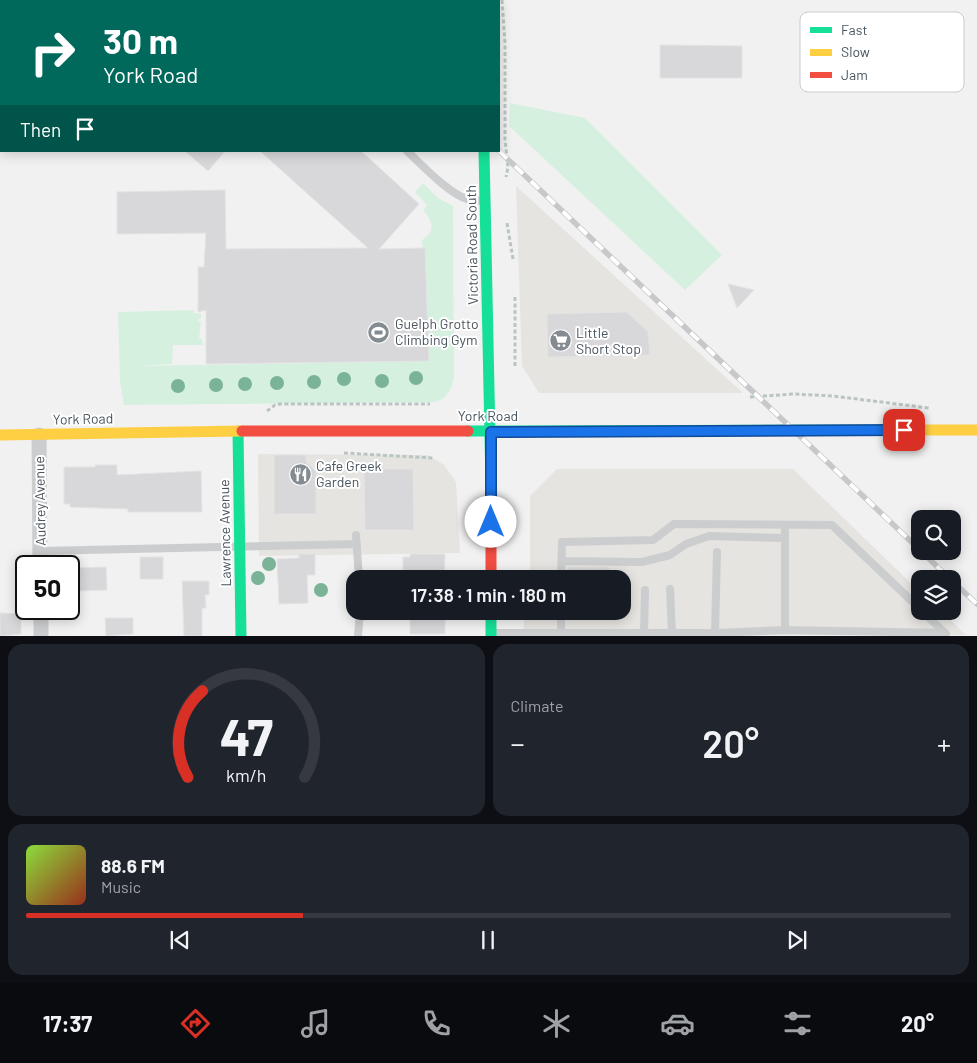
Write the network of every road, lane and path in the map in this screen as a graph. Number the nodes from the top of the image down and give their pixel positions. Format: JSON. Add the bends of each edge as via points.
{"nodes":[{"id":1,"x":502,"y":0,"type":"edge"},
{"id":2,"x":408,"y":152,"type":"edge"},
{"id":3,"x":484,"y":152,"type":"edge"},
{"id":4,"x":505,"y":182,"type":"dead end"},
{"id":5,"x":486,"y":201,"type":"junction"},
{"id":6,"x":506,"y":220,"type":"dead end"},
{"id":7,"x":513,"y":259,"type":"dead end"},
{"id":8,"x":515,"y":296,"type":"dead end"},
{"id":9,"x":515,"y":366,"type":"dead end"},
{"id":10,"x":750,"y":397,"type":"dead end"},
{"id":11,"x":430,"y":404,"type":"dead end"},
{"id":12,"x":275,"y":405,"type":"dead end"},
{"id":13,"x":931,"y":408,"type":"dead end"},
{"id":14,"x":977,"y":430,"type":"edge"},
{"id":15,"x":238,"y":431,"type":"junction"},
{"id":16,"x":491,"y":432,"type":"junction"},
{"id":17,"x":0,"y":435,"type":"edge"},
{"id":18,"x":39,"y":435,"type":"junction"},
{"id":19,"x":784,"y":525,"type":"junction"},
{"id":20,"x":785,"y":538,"type":"junction"},
{"id":21,"x":240,"y":545,"type":"junction"},
{"id":22,"x":717,"y":552,"type":"dead end"},
{"id":23,"x":40,"y":555,"type":"edge"},
{"id":24,"x":80,"y":555,"type":"edge"},
{"id":25,"x":562,"y":561,"type":"junction"},
{"id":26,"x":358,"y":570,"type":"edge"},
{"id":27,"x":491,"y":570,"type":"edge"},
{"id":28,"x":562,"y":570,"type":"edge"},
{"id":29,"x":670,"y":589,"type":"dead end"},
{"id":30,"x":645,"y":590,"type":"dead end"},
{"id":31,"x":911,"y":600,"type":"edge"},
{"id":32,"x":41,"y":620,"type":"edge"},
{"id":33,"x":359,"y":620,"type":"edge"},
{"id":34,"x":491,"y":620,"type":"edge"},
{"id":35,"x":561,"y":620,"type":"edge"},
{"id":36,"x":931,"y":620,"type":"edge"},
{"id":37,"x":785,"y":630,"type":"junction"},
{"id":38,"x":561,"y":633,"type":"junction"},
{"id":39,"x":644,"y":633,"type":"junction"},
{"id":40,"x":672,"y":633,"type":"junction"},
{"id":41,"x":715,"y":633,"type":"junction"},
{"id":42,"x":491,"y":634,"type":"edge"},
{"id":43,"x":538,"y":634,"type":"edge"},
{"id":44,"x":946,"y":634,"type":"edge"},
{"id":45,"x":41,"y":636,"type":"edge"},
{"id":46,"x":241,"y":636,"type":"edge"},
{"id":47,"x":358,"y":636,"type":"edge"}],
"edges":[{"from":1,"to":4,"type":"path","via":[[508,167]]},
{"from":2,"to":5,"type":"lane","via":[[456,193],[467,199]]},
{"from":3,"to":5,"type":"main road","name":"Victoria Road South"},
{"from":5,"to":16,"type":"main road","name":"Victoria Road South"},
{"from":6,"to":7,"type":"path"},
{"from":8,"to":9,"type":"path"},
{"from":10,"to":13,"type":"path","via":[[833,396]]},
{"from":11,"to":12,"type":"path"},
{"from":14,"to":16,"type":"main road","name":"York Road"},
{"from":15,"to":16,"type":"main road","name":"York Road"},
{"from":15,"to":18,"type":"main road","name":"York Road"},
{"from":15,"to":21,"type":"main road","name":"Lawrence Avenue"},
{"from":16,"to":27,"type":"main road","name":"Victoria Road South"},
{"from":17,"to":18,"type":"main road","name":"York Road"},
{"from":18,"to":23,"type":"street","name":"Audrey Avenue"},
{"from":19,"to":20,"type":"lane"},
{"from":19,"to":25,"type":"lane","via":[[674,524],[653,540],[562,542]]},
{"from":19,"to":31,"type":"lane","via":[[832,525]]},
{"from":20,"to":25,"type":"lane","via":[[709,536],[686,544],[670,555],[648,560]]},
{"from":20,"to":37,"type":"lane"},
{"from":21,"to":24,"type":"lane"},
{"from":21,"to":26,"type":"lane","via":[[356,540]]},
{"from":21,"to":46,"type":"main road","name":"Lawrence Avenue"},
{"from":22,"to":41,"type":"lane"},
{"from":25,"to":28,"type":"lane"},
{"from":29,"to":40,"type":"lane"},
{"from":30,"to":39,"type":"lane"},
{"from":32,"to":45,"type":"street"},
{"from":33,"to":47,"type":"lane"},
{"from":34,"to":42,"type":"main road"},
{"from":35,"to":38,"type":"lane"},
{"from":36,"to":44,"type":"lane"},
{"from":37,"to":41,"type":"lane"},
{"from":37,"to":44,"type":"lane"},
{"from":38,"to":39,"type":"lane"},
{"from":38,"to":43,"type":"lane"},
{"from":39,"to":40,"type":"lane"},
{"from":40,"to":41,"type":"lane"},
{"from":42,"to":43,"type":"lane"}]}
